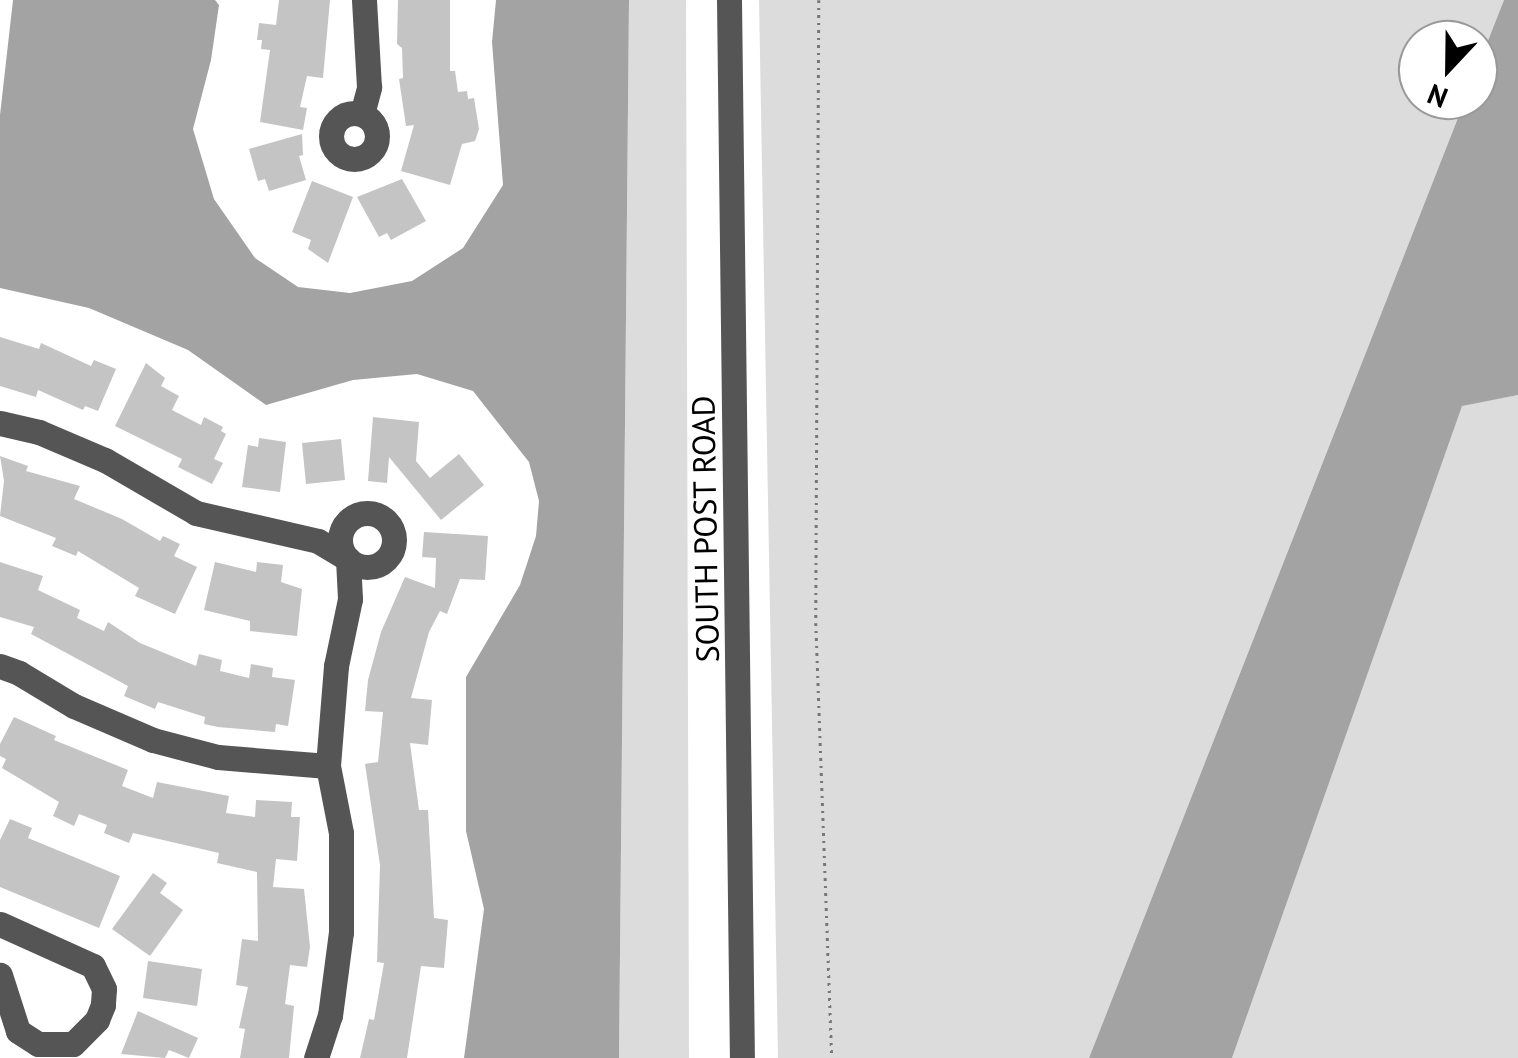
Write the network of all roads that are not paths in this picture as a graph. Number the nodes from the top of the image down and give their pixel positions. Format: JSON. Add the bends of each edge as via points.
{"nodes":[{"id":1,"x":364,"y":0,"type":"edge"},
{"id":2,"x":729,"y":0,"type":"edge"},
{"id":3,"x":362,"y":114,"type":"dead end"},
{"id":4,"x":0,"y":423,"type":"edge"},
{"id":5,"x":0,"y":666,"type":"edge"},
{"id":6,"x":328,"y":766,"type":"junction"},
{"id":7,"x":0,"y":924,"type":"edge"},
{"id":8,"x":0,"y":975,"type":"edge"},
{"id":9,"x":316,"y":1058,"type":"edge"},
{"id":10,"x":742,"y":1058,"type":"edge"}],
"edges":[{"from":1,"to":3,"type":"street","via":[[369,87]]},
{"from":2,"to":10,"type":"street","name":"SOUTH POST ROAD"},
{"from":4,"to":6,"type":"street","via":[[105,460],[196,513],[318,542],[348,559],[350,599],[336,658]]},
{"from":5,"to":6,"type":"street","via":[[153,740],[218,757]]},
{"from":6,"to":9,"type":"street","via":[[340,833],[341,932],[330,1015]]},
{"from":7,"to":8,"type":"street","via":[[93,966],[103,1005],[73,1044],[38,1044],[18,1031]]}]}
